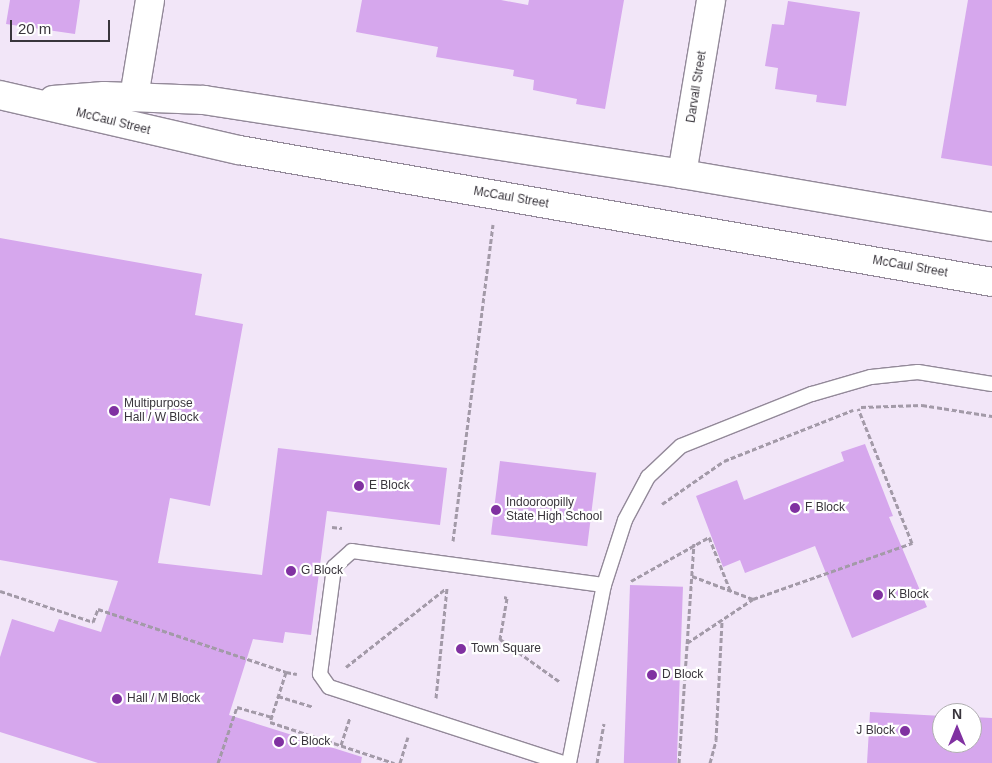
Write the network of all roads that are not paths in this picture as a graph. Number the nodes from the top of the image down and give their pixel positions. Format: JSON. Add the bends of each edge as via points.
{"nodes":[{"id":1,"x":150,"y":0,"type":"edge"},
{"id":2,"x":711,"y":0,"type":"edge"},
{"id":3,"x":0,"y":95,"type":"edge"},
{"id":4,"x":134,"y":96,"type":"junction"},
{"id":5,"x":32,"y":103,"type":"junction"},
{"id":6,"x":682,"y":174,"type":"junction"},
{"id":7,"x":992,"y":227,"type":"edge"},
{"id":8,"x":992,"y":282,"type":"edge"},
{"id":9,"x":992,"y":384,"type":"edge"},
{"id":10,"x":604,"y":585,"type":"junction"},
{"id":11,"x":563,"y":763,"type":"edge"},
{"id":12,"x":569,"y":763,"type":"edge"}],
"edges":[{"from":1,"to":4,"type":"street"},
{"from":2,"to":6,"type":"street","name":"Darvall Street"},
{"from":3,"to":5,"type":"street","name":"McCaul Street"},
{"from":4,"to":5,"type":"street","name":"McCaul Street"},
{"from":4,"to":6,"type":"street","name":"McCaul Street","via":[[204,100]]},
{"from":5,"to":8,"type":"street","name":"McCaul Street","via":[[239,150]]},
{"from":6,"to":7,"type":"street","name":"McCaul Street"},
{"from":9,"to":10,"type":"lane","via":[[918,372],[871,377],[812,394],[681,446],[648,477],[625,520]]},
{"from":10,"to":11,"type":"lane","via":[[352,551],[334,568],[320,674],[329,687]]},
{"from":10,"to":12,"type":"lane"}]}
